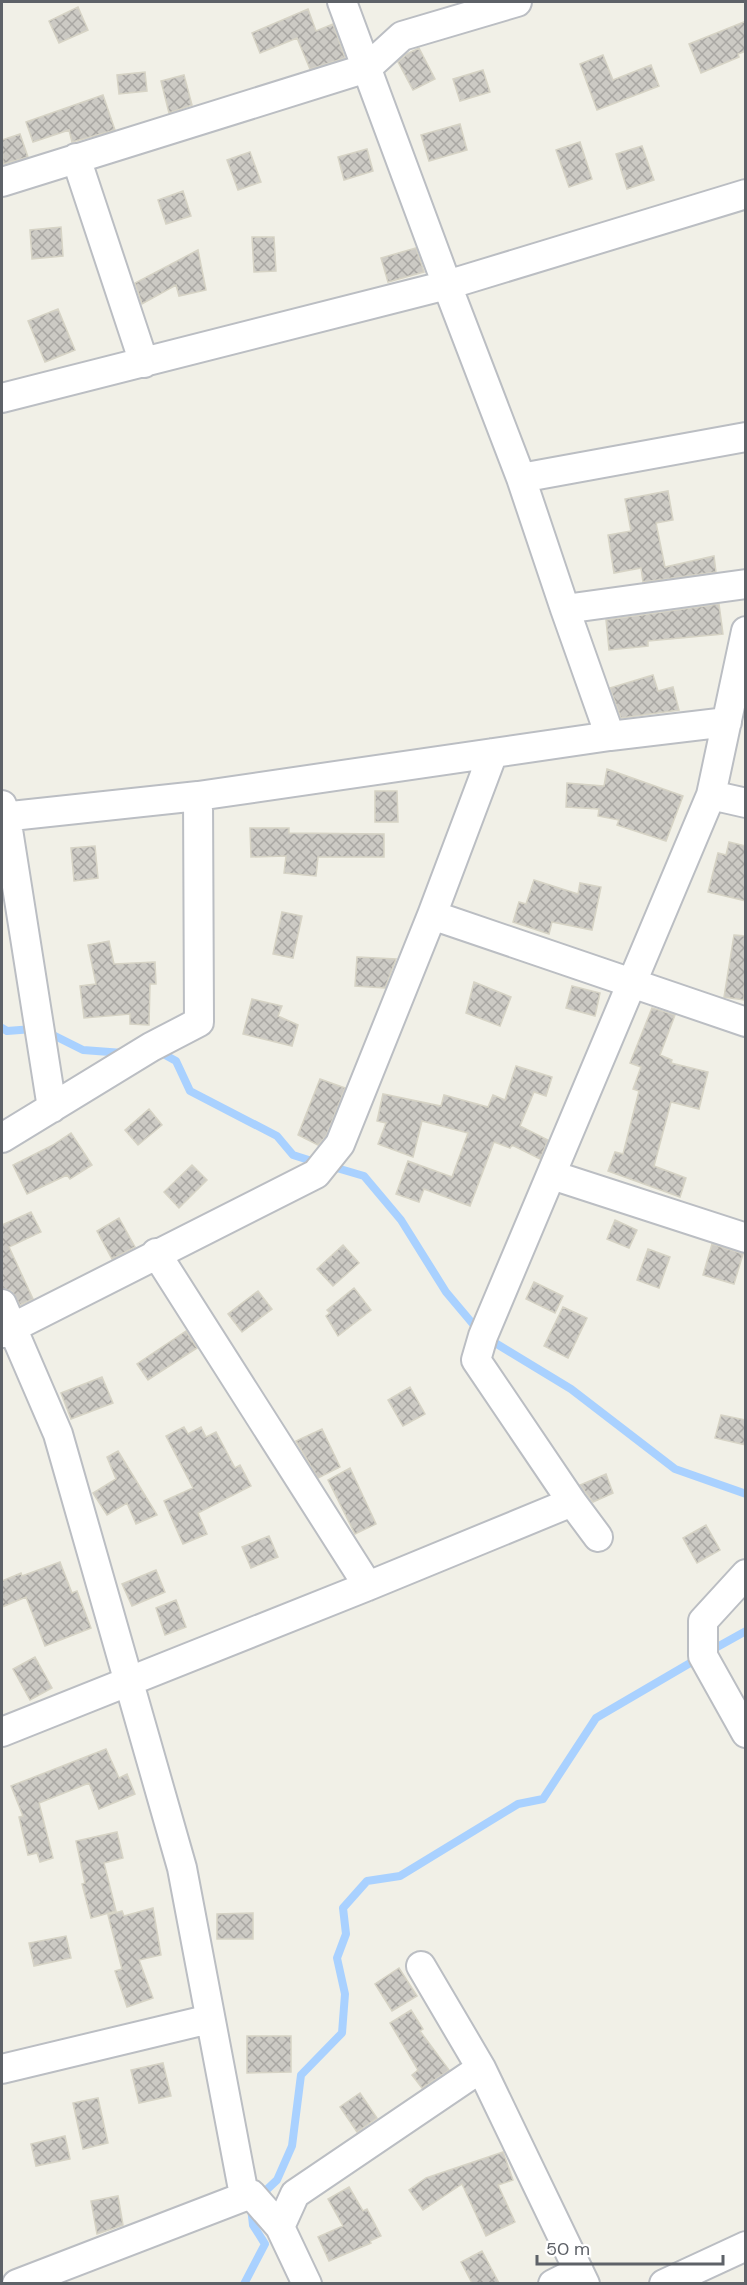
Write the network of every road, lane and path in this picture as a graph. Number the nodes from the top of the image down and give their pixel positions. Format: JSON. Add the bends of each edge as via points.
{"nodes":[{"id":1,"x":342,"y":2,"type":"edge"},
{"id":2,"x":517,"y":2,"type":"edge"},
{"id":3,"x":367,"y":68,"type":"junction"},
{"id":4,"x":76,"y":159,"type":"junction"},
{"id":5,"x":2,"y":182,"type":"edge"},
{"id":6,"x":746,"y":194,"type":"edge"},
{"id":7,"x":447,"y":285,"type":"junction"},
{"id":8,"x":144,"y":363,"type":"junction"},
{"id":9,"x":2,"y":398,"type":"edge"},
{"id":10,"x":746,"y":437,"type":"edge"},
{"id":11,"x":521,"y":478,"type":"junction"},
{"id":12,"x":746,"y":584,"type":"edge"},
{"id":13,"x":565,"y":609,"type":"junction"},
{"id":14,"x":746,"y":631,"type":"edge"},
{"id":15,"x":727,"y":722,"type":"junction"},
{"id":16,"x":610,"y":736,"type":"junction"},
{"id":17,"x":493,"y":753,"type":"junction"},
{"id":18,"x":711,"y":795,"type":"junction"},
{"id":19,"x":198,"y":796,"type":"junction"},
{"id":20,"x":746,"y":803,"type":"edge"},
{"id":21,"x":3,"y":813,"type":"edge"},
{"id":22,"x":432,"y":915,"type":"junction"},
{"id":23,"x":632,"y":982,"type":"junction"},
{"id":24,"x":746,"y":1022,"type":"edge"},
{"id":25,"x":52,"y":1108,"type":"junction"},
{"id":26,"x":2,"y":1138,"type":"edge"},
{"id":27,"x":552,"y":1175,"type":"junction"},
{"id":28,"x":746,"y":1238,"type":"edge"},
{"id":29,"x":156,"y":1253,"type":"junction"},
{"id":30,"x":5,"y":1321,"type":"edge"},
{"id":31,"x":572,"y":1502,"type":"junction"},
{"id":32,"x":598,"y":1537,"type":"dead end"},
{"id":33,"x":746,"y":1574,"type":"edge"},
{"id":34,"x":368,"y":1586,"type":"junction"},
{"id":35,"x":129,"y":1682,"type":"junction"},
{"id":36,"x":2,"y":1732,"type":"edge"},
{"id":37,"x":746,"y":1733,"type":"edge"},
{"id":38,"x":421,"y":1966,"type":"dead end"},
{"id":39,"x":210,"y":2019,"type":"junction"},
{"id":40,"x":481,"y":2068,"type":"junction"},
{"id":41,"x":2,"y":2069,"type":"edge"},
{"id":42,"x":260,"y":2206,"type":"junction"},
{"id":43,"x":746,"y":2246,"type":"edge"},
{"id":44,"x":582,"y":2277,"type":"edge"},
{"id":45,"x":17,"y":2283,"type":"edge"},
{"id":46,"x":307,"y":2283,"type":"edge"},
{"id":47,"x":553,"y":2283,"type":"edge"},
{"id":48,"x":664,"y":2283,"type":"edge"}],
"edges":[{"from":1,"to":3,"type":"street"},
{"from":2,"to":3,"type":"street","via":[[402,36]]},
{"from":3,"to":4,"type":"street"},
{"from":3,"to":7,"type":"street"},
{"from":4,"to":5,"type":"street"},
{"from":4,"to":8,"type":"street"},
{"from":6,"to":7,"type":"street"},
{"from":7,"to":8,"type":"street"},
{"from":7,"to":11,"type":"street"},
{"from":8,"to":9,"type":"street"},
{"from":10,"to":11,"type":"street"},
{"from":11,"to":13,"type":"street"},
{"from":12,"to":13,"type":"street"},
{"from":13,"to":16,"type":"street"},
{"from":14,"to":15,"type":"street"},
{"from":15,"to":16,"type":"street"},
{"from":15,"to":18,"type":"street"},
{"from":16,"to":17,"type":"street"},
{"from":17,"to":19,"type":"street"},
{"from":17,"to":22,"type":"street"},
{"from":18,"to":20,"type":"street"},
{"from":18,"to":23,"type":"street"},
{"from":19,"to":21,"type":"street"},
{"from":19,"to":25,"type":"street","via":[[199,1022]]},
{"from":21,"to":25,"type":"street"},
{"from":22,"to":23,"type":"street"},
{"from":22,"to":29,"type":"street","via":[[340,1144],[323,1166]]},
{"from":23,"to":24,"type":"street"},
{"from":23,"to":27,"type":"street"},
{"from":25,"to":26,"type":"street"},
{"from":27,"to":28,"type":"street"},
{"from":27,"to":31,"type":"street","via":[[476,1360]]},
{"from":29,"to":30,"type":"street"},
{"from":29,"to":34,"type":"street"},
{"from":30,"to":35,"type":"street","via":[[58,1434]]},
{"from":31,"to":32,"type":"street"},
{"from":31,"to":34,"type":"street"},
{"from":33,"to":37,"type":"street","via":[[703,1621],[703,1656]]},
{"from":34,"to":35,"type":"street"},
{"from":35,"to":36,"type":"street"},
{"from":35,"to":39,"type":"street","via":[[182,1869]]},
{"from":38,"to":40,"type":"street"},
{"from":39,"to":41,"type":"street"},
{"from":39,"to":42,"type":"street"},
{"from":40,"to":42,"type":"street","via":[[295,2194]]},
{"from":40,"to":44,"type":"street"},
{"from":42,"to":45,"type":"street"},
{"from":42,"to":46,"type":"street"},
{"from":43,"to":48,"type":"street"},
{"from":44,"to":47,"type":"street"}]}
